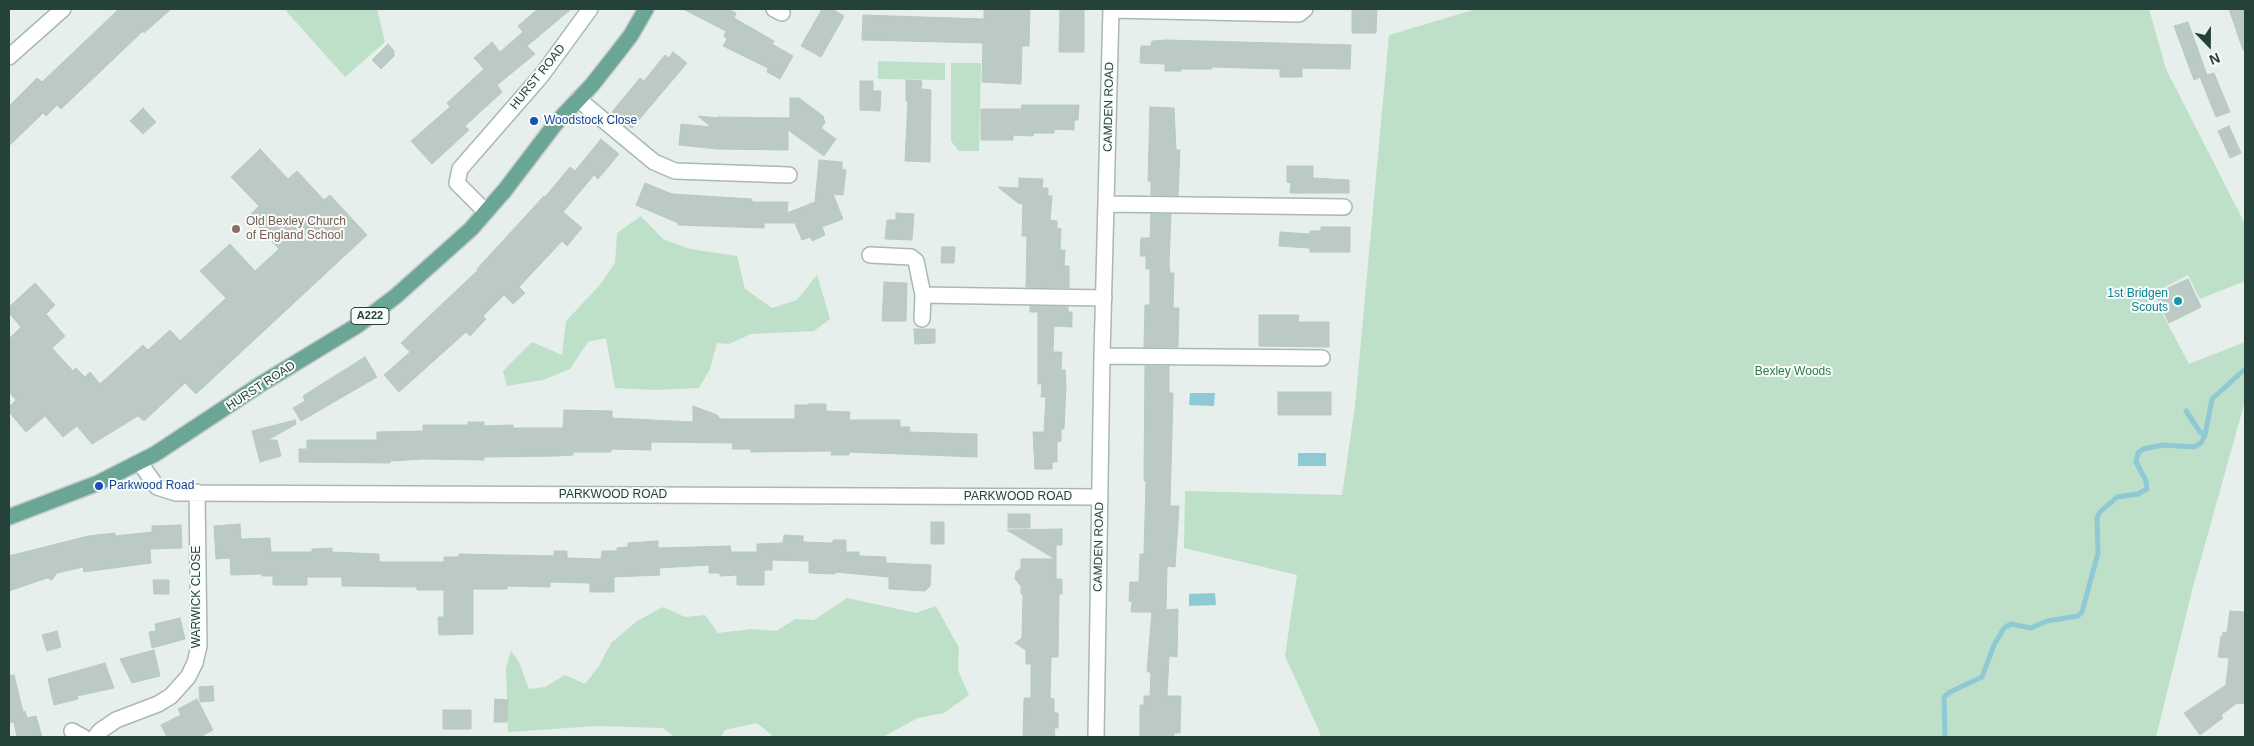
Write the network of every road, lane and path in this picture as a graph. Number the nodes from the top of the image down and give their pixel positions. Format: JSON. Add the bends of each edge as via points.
{"nodes":[{"id":1,"x":63,"y":9,"type":"edge"},
{"id":2,"x":590,"y":9,"type":"edge"},
{"id":3,"x":646,"y":9,"type":"edge"},
{"id":4,"x":1111,"y":9,"type":"edge"},
{"id":5,"x":1304,"y":9,"type":"edge"},
{"id":6,"x":9,"y":57,"type":"edge"},
{"id":7,"x":578,"y":99,"type":"junction"},
{"id":8,"x":789,"y":175,"type":"dead end"},
{"id":9,"x":1107,"y":204,"type":"junction"},
{"id":10,"x":1344,"y":207,"type":"dead end"},
{"id":11,"x":486,"y":212,"type":"junction"},
{"id":12,"x":870,"y":255,"type":"dead end"},
{"id":13,"x":923,"y":295,"type":"junction"},
{"id":14,"x":1104,"y":298,"type":"junction"},
{"id":15,"x":922,"y":319,"type":"dead end"},
{"id":16,"x":1102,"y":356,"type":"junction"},
{"id":17,"x":1322,"y":358,"type":"dead end"},
{"id":18,"x":140,"y":463,"type":"junction"},
{"id":19,"x":197,"y":492,"type":"junction"},
{"id":20,"x":1100,"y":497,"type":"junction"},
{"id":21,"x":9,"y":517,"type":"edge"},
{"id":22,"x":95,"y":737,"type":"edge"},
{"id":23,"x":1096,"y":737,"type":"edge"}],
"edges":[{"from":1,"to":6,"type":"street"},
{"from":2,"to":11,"type":"street","name":"HURST ROAD","via":[[541,76],[460,170],[457,183]]},
{"from":3,"to":7,"type":"main road","name":"HURST ROAD","number":"A222","via":[[631,35]]},
{"from":4,"to":5,"type":"street","via":[[1299,14]]},
{"from":4,"to":9,"type":"street","name":"CAMDEN ROAD"},
{"from":7,"to":8,"type":"street","via":[[654,162],[675,171]]},
{"from":7,"to":11,"type":"main road","name":"HURST ROAD","number":"A222"},
{"from":9,"to":10,"type":"street"},
{"from":9,"to":14,"type":"street","name":"CAMDEN ROAD"},
{"from":11,"to":18,"type":"main road","name":"HURST ROAD","number":"A222","via":[[432,265],[358,325]]},
{"from":12,"to":13,"type":"street","via":[[911,257],[916,261]]},
{"from":13,"to":14,"type":"street"},
{"from":13,"to":15,"type":"street"},
{"from":14,"to":16,"type":"street","name":"CAMDEN ROAD"},
{"from":16,"to":17,"type":"street"},
{"from":16,"to":20,"type":"street","name":"CAMDEN ROAD"},
{"from":18,"to":19,"type":"street","name":"PARKWOOD ROAD","via":[[157,487],[176,493]]},
{"from":18,"to":21,"type":"main road","name":"HURST ROAD","number":"A222","via":[[66,497]]},
{"from":19,"to":20,"type":"street","name":"PARKWOOD ROAD"},
{"from":19,"to":22,"type":"street","name":"WARWICK CLOSE","via":[[199,646],[195,662],[188,677],[171,696],[116,720]]},
{"from":20,"to":23,"type":"street","name":"CAMDEN ROAD"}]}
